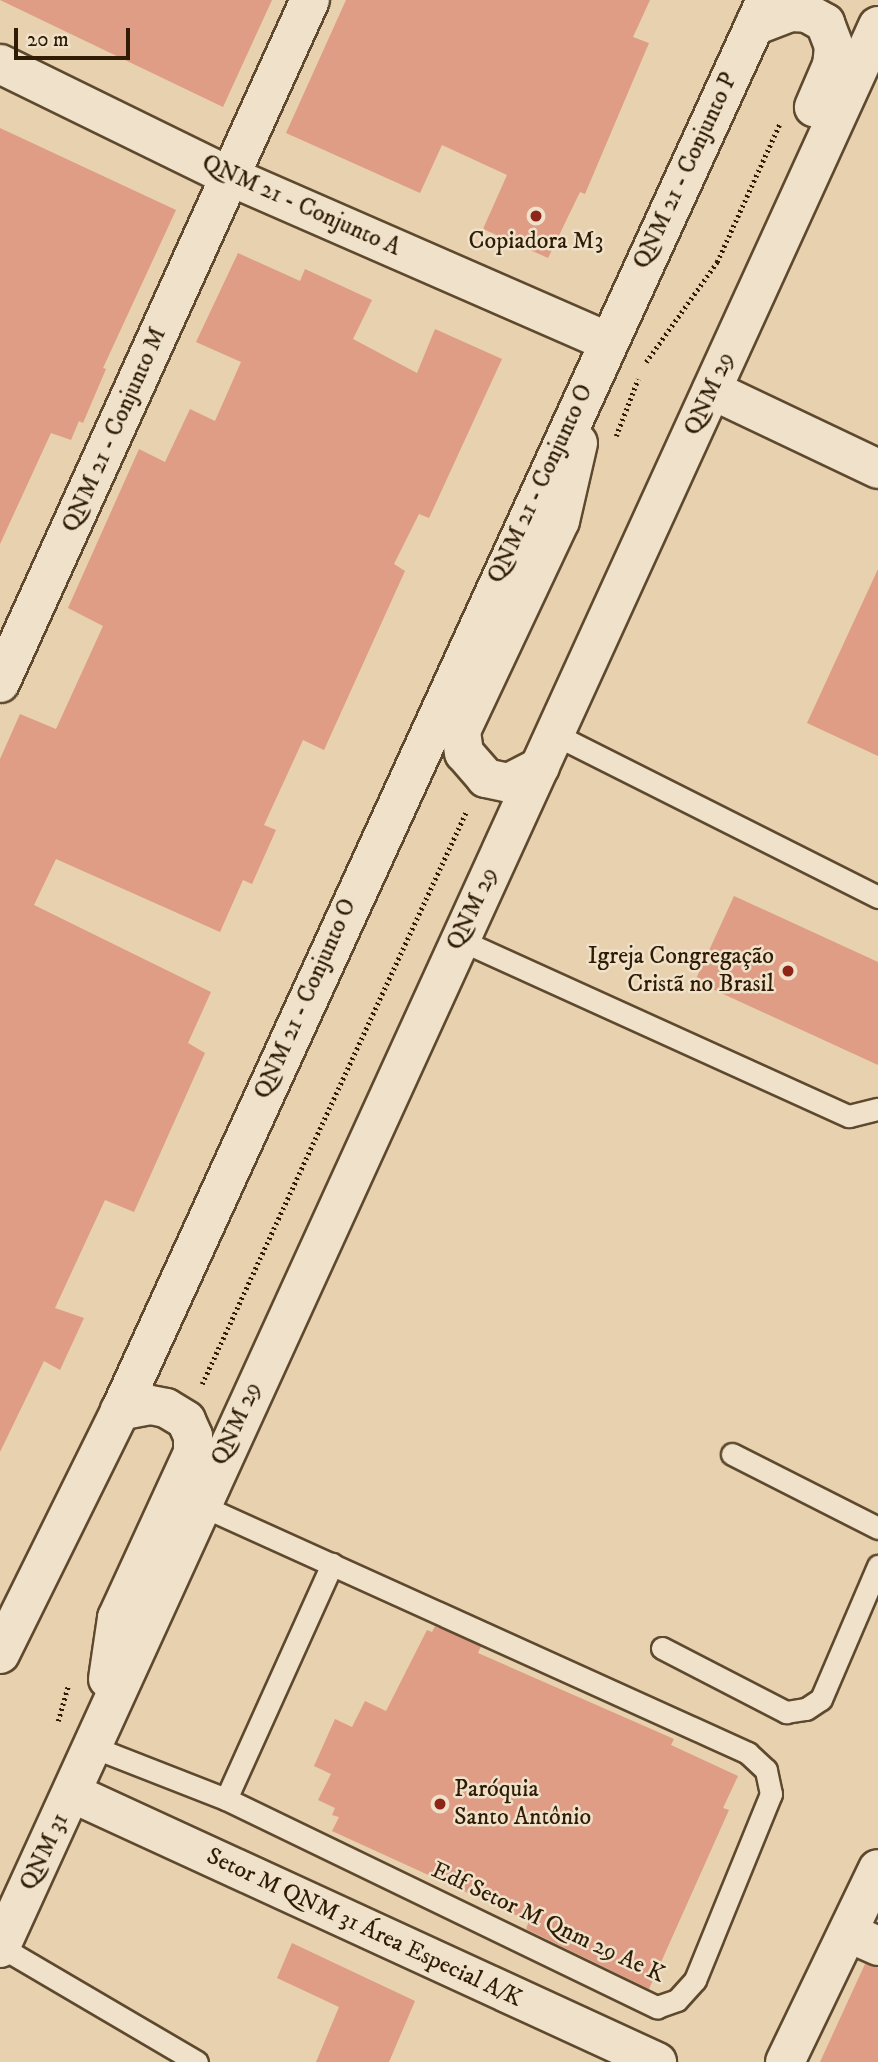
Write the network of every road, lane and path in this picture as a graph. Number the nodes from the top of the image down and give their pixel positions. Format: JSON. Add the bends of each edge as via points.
{"nodes":[{"id":1,"x":310,"y":0,"type":"edge"},
{"id":2,"x":760,"y":13,"type":"edge"},
{"id":3,"x":878,"y":26,"type":"edge"},
{"id":4,"x":0,"y":64,"type":"edge"},
{"id":5,"x":785,"y":111,"type":"dead end"},
{"id":6,"x":229,"y":176,"type":"junction"},
{"id":7,"x":743,"y":320,"type":"junction"},
{"id":8,"x":601,"y":352,"type":"junction"},
{"id":9,"x":712,"y":390,"type":"junction"},
{"id":10,"x":614,"y":441,"type":"dead end"},
{"id":11,"x":878,"y":469,"type":"edge"},
{"id":12,"x":0,"y":683,"type":"edge"},
{"id":13,"x":547,"y":750,"type":"junction"},
{"id":14,"x":486,"y":778,"type":"junction"},
{"id":15,"x":878,"y":897,"type":"edge"},
{"id":16,"x":458,"y":939,"type":"junction"},
{"id":17,"x":878,"y":1109,"type":"edge"},
{"id":18,"x":120,"y":1411,"type":"junction"},
{"id":19,"x":186,"y":1420,"type":"junction"},
{"id":20,"x":732,"y":1454,"type":"dead end"},
{"id":21,"x":200,"y":1505,"type":"junction"},
{"id":22,"x":878,"y":1528,"type":"edge"},
{"id":23,"x":332,"y":1564,"type":"junction"},
{"id":24,"x":878,"y":1566,"type":"edge"},
{"id":25,"x":662,"y":1648,"type":"dead end"},
{"id":26,"x":0,"y":1654,"type":"edge"},
{"id":27,"x":71,"y":1679,"type":"dead end"},
{"id":28,"x":55,"y":1731,"type":"dead end"},
{"id":29,"x":97,"y":1738,"type":"junction"},
{"id":30,"x":72,"y":1793,"type":"junction"},
{"id":31,"x":226,"y":1799,"type":"junction"},
{"id":32,"x":878,"y":1869,"type":"edge"},
{"id":33,"x":863,"y":1940,"type":"edge"},
{"id":34,"x":0,"y":1947,"type":"edge"},
{"id":35,"x":197,"y":2062,"type":"edge"},
{"id":36,"x":657,"y":2062,"type":"edge"},
{"id":37,"x":786,"y":2062,"type":"edge"}],
"edges":[{"from":1,"to":6,"type":"main road","name":"QNM 21 - Conjunto M"},
{"from":2,"to":7,"type":"main road","via":[[807,13],[825,23],[834,47],[832,65],[764,217]]},
{"from":2,"to":8,"type":"main road","name":"QNM 21 - Conjunto P"},
{"from":3,"to":7,"type":"main road","name":"QNM 29"},
{"from":4,"to":6,"type":"main road","name":"QNM 21 - Conjunto A"},
{"from":5,"to":10,"type":"path","via":[[717,262],[643,367]]},
{"from":6,"to":8,"type":"main road","name":"QNM 21 - Conjunto A"},
{"from":6,"to":12,"type":"main road","name":"QNM 21 - Conjunto M"},
{"from":7,"to":9,"type":"main road","name":"QNM 29"},
{"from":8,"to":14,"type":"main road","via":[[560,521],[461,731],[464,753]]},
{"from":8,"to":18,"type":"main road","name":"QNM 21 - Conjunto O"},
{"from":9,"to":11,"type":"main road"},
{"from":9,"to":13,"type":"main road","name":"QNM 29"},
{"from":13,"to":14,"type":"main road","via":[[509,783]]},
{"from":13,"to":15,"type":"lane"},
{"from":13,"to":16,"type":"main road","name":"QNM 29"},
{"from":14,"to":19,"type":"path","via":[[462,819]]},
{"from":16,"to":17,"type":"lane","via":[[849,1116]]},
{"from":16,"to":21,"type":"main road","name":"QNM 29"},
{"from":18,"to":19,"type":"main road","via":[[150,1405]]},
{"from":18,"to":26,"type":"main road","name":"QNM 21 - Conjunto O"},
{"from":19,"to":29,"type":"main road","via":[[193,1436],[193,1453],[117,1618]]},
{"from":20,"to":22,"type":"lane"},
{"from":21,"to":23,"type":"lane","name":"Edf Setor M Qnm 29 Ae K"},
{"from":21,"to":29,"type":"main road","name":"QNM 29"},
{"from":23,"to":31,"type":"lane"},
{"from":23,"to":31,"type":"lane","name":"Edf Setor M Qnm 29 Ae K","via":[[748,1753],[766,1770],[771,1794],[695,1980],[677,2000],[657,2007]]},
{"from":24,"to":25,"type":"lane","via":[[821,1699],[806,1709],[786,1712]]},
{"from":27,"to":28,"type":"path"},
{"from":29,"to":30,"type":"main road","name":"QNM 29"},
{"from":29,"to":31,"type":"lane","name":"Edf Setor M Qnm 29 Ae K"},
{"from":30,"to":34,"type":"main road","name":"QNM 31"},
{"from":30,"to":36,"type":"main road","name":"Setor M QNM 31 Área Especial A/K"},
{"from":32,"to":33,"type":"main road"},
{"from":33,"to":37,"type":"main road"},
{"from":34,"to":35,"type":"lane"}]}
